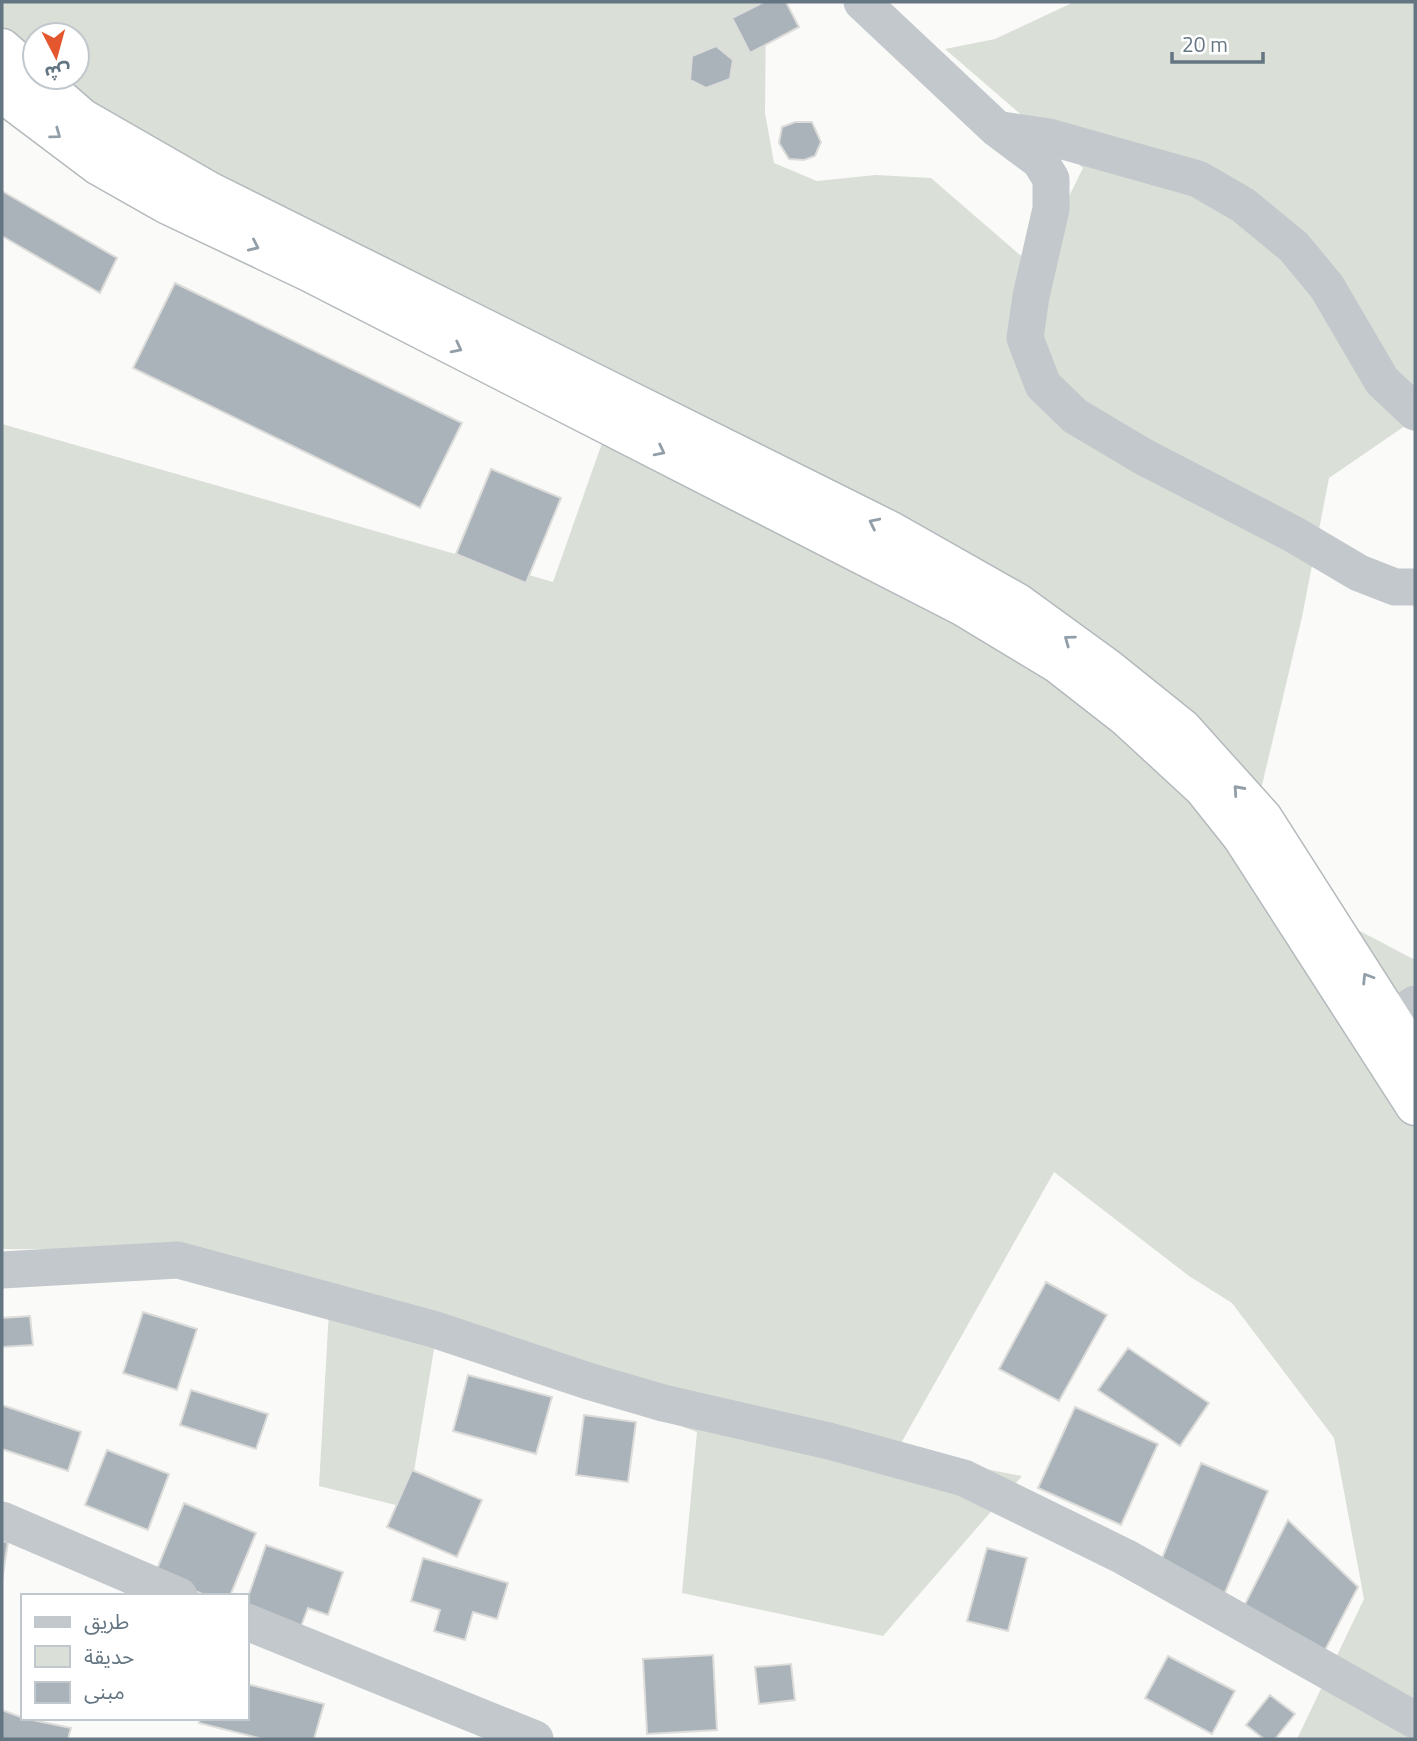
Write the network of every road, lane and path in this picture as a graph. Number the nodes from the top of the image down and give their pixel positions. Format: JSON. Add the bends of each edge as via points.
{"nodes":[{"id":1,"x":862,"y":2,"type":"edge"},
{"id":2,"x":2,"y":48,"type":"edge"},
{"id":3,"x":2,"y":93,"type":"edge"},
{"id":4,"x":997,"y":129,"type":"junction"},
{"id":5,"x":1415,"y":412,"type":"edge"},
{"id":6,"x":1415,"y":587,"type":"edge"},
{"id":7,"x":1404,"y":1012,"type":"edge"},
{"id":8,"x":1415,"y":1056,"type":"edge"},
{"id":9,"x":1415,"y":1105,"type":"edge"},
{"id":10,"x":2,"y":1270,"type":"edge"},
{"id":11,"x":2,"y":1520,"type":"edge"},
{"id":12,"x":174,"y":1594,"type":"edge"},
{"id":13,"x":248,"y":1622,"type":"edge"},
{"id":14,"x":1415,"y":1720,"type":"edge"},
{"id":15,"x":536,"y":1739,"type":"edge"}],
"edges":[{"from":1,"to":4,"type":"street"},
{"from":7,"to":2,"type":"highway","one_way":true,"via":[[1263,818],[1182,728],[1018,603],[891,531],[209,191],[82,118]]},
{"from":3,"to":9,"type":"highway","one_way":true,"via":[[99,166],[166,204],[321,278],[962,606],[1058,664],[1126,717],[1203,788],[1242,837]]},
{"from":4,"to":5,"type":"street","via":[[1049,137],[1198,179],[1243,205],[1294,247],[1327,287],[1382,381]]},
{"from":4,"to":6,"type":"street","via":[[1040,161],[1051,179],[1051,209],[1025,338],[1043,385],[1075,416],[1144,457],[1359,573],[1395,587]]},
{"from":7,"to":8,"type":"highway"},
{"from":10,"to":14,"type":"street","via":[[178,1260],[433,1329],[663,1403],[830,1441],[964,1478],[1125,1557]]},
{"from":11,"to":12,"type":"street"},
{"from":13,"to":15,"type":"street"}]}
